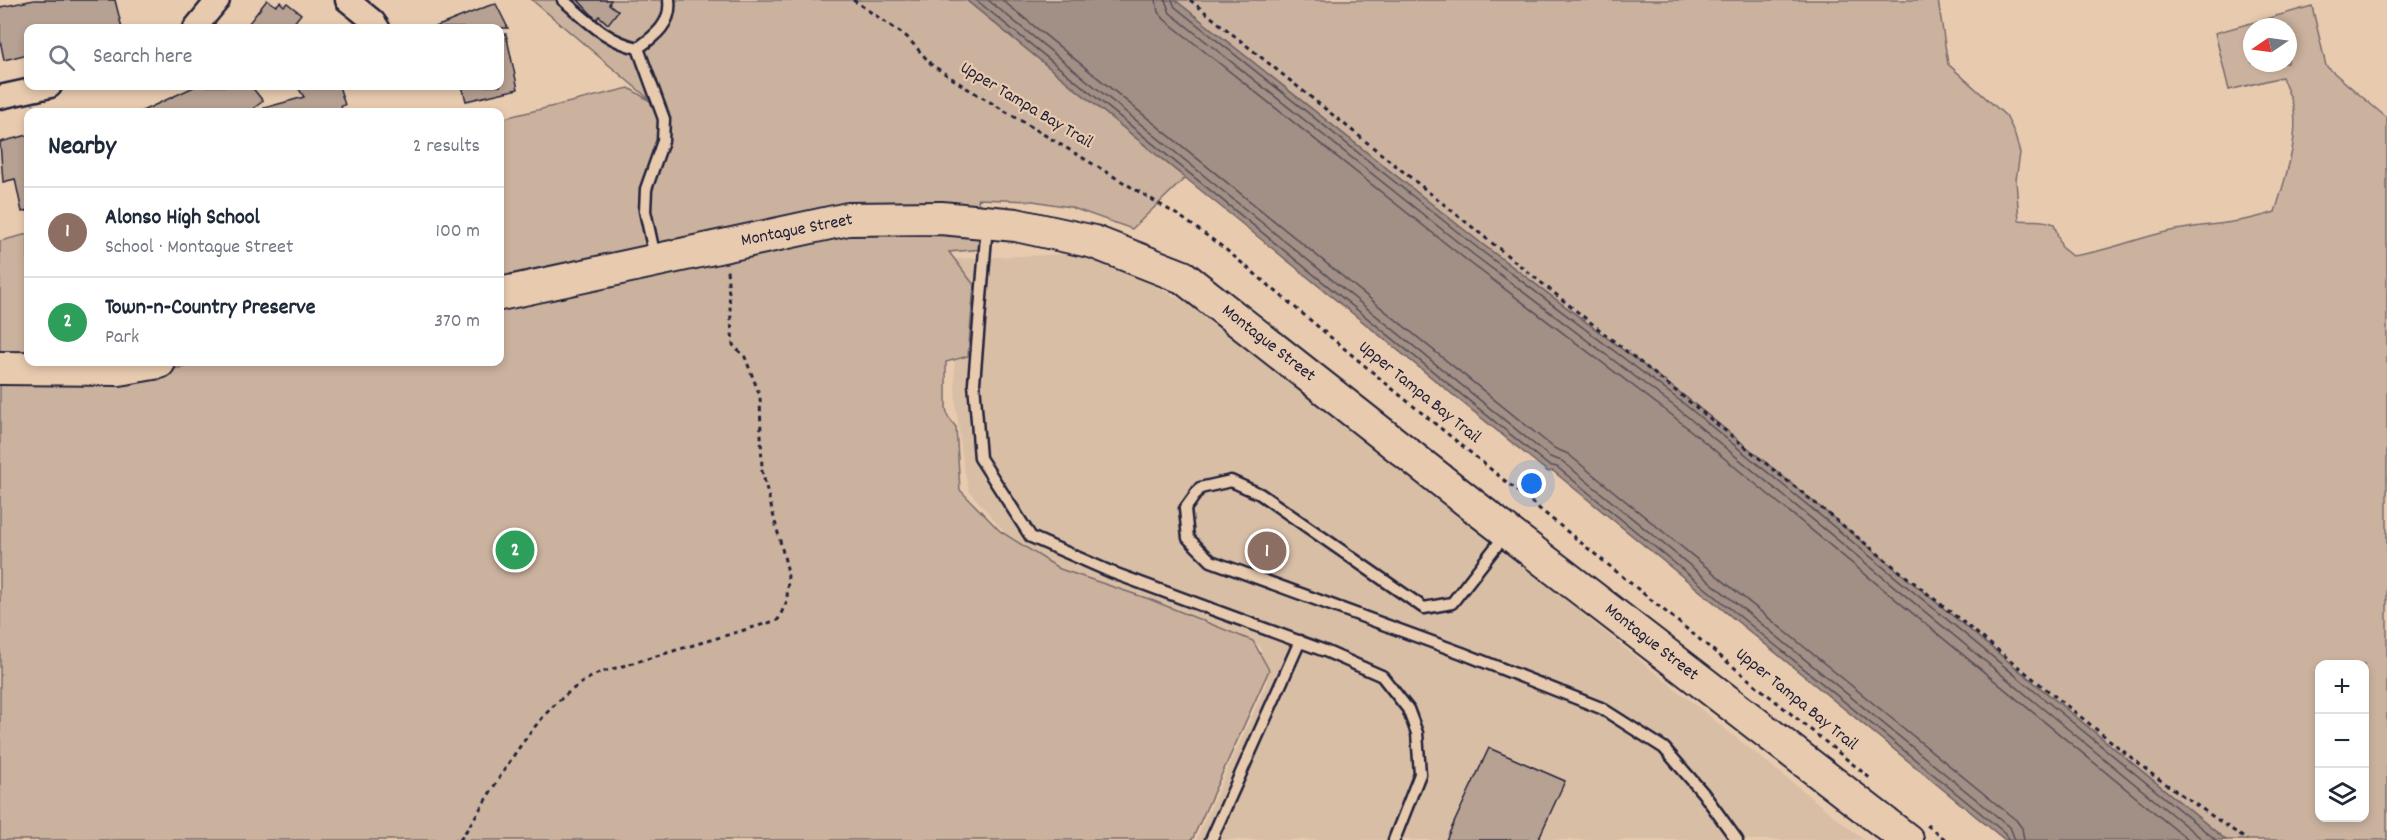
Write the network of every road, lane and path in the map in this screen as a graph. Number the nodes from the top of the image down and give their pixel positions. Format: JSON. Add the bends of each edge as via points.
{"nodes":[{"id":1,"x":218,"y":0,"type":"edge"},
{"id":2,"x":347,"y":0,"type":"edge"},
{"id":3,"x":563,"y":0,"type":"edge"},
{"id":4,"x":669,"y":0,"type":"edge"},
{"id":5,"x":853,"y":0,"type":"edge"},
{"id":6,"x":1190,"y":0,"type":"edge"},
{"id":7,"x":198,"y":24,"type":"edge"},
{"id":8,"x":375,"y":24,"type":"edge"},
{"id":9,"x":638,"y":48,"type":"junction"},
{"id":10,"x":32,"y":90,"type":"edge"},
{"id":11,"x":0,"y":97,"type":"edge"},
{"id":12,"x":987,"y":222,"type":"junction"},
{"id":13,"x":656,"y":260,"type":"junction"},
{"id":14,"x":727,"y":268,"type":"dead end"},
{"id":15,"x":504,"y":293,"type":"edge"},
{"id":16,"x":136,"y":366,"type":"edge"},
{"id":17,"x":0,"y":368,"type":"edge"},
{"id":18,"x":1507,"y":532,"type":"junction"},
{"id":19,"x":1300,"y":641,"type":"junction"},
{"id":20,"x":1873,"y":780,"type":"dead end"},
{"id":21,"x":1906,"y":833,"type":"edge"},
{"id":22,"x":460,"y":840,"type":"edge"},
{"id":23,"x":1211,"y":840,"type":"edge"},
{"id":24,"x":1394,"y":840,"type":"edge"},
{"id":25,"x":1737,"y":840,"type":"edge"},
{"id":26,"x":1946,"y":840,"type":"edge"},
{"id":27,"x":2247,"y":840,"type":"edge"}],
"edges":[{"from":1,"to":7,"type":"street"},
{"from":2,"to":8,"type":"street"},
{"from":3,"to":9,"type":"lane","via":[[601,33],[619,44]]},
{"from":4,"to":9,"type":"lane","via":[[667,20]]},
{"from":5,"to":20,"type":"path","name":"Upper Tampa Bay Trail","via":[[907,37],[932,65],[964,87],[1162,205],[1224,248]]},
{"from":6,"to":27,"type":"path","via":[[2144,768]]},
{"from":9,"to":13,"type":"lane","via":[[664,119],[663,141],[646,189],[645,211]]},
{"from":10,"to":11,"type":"street"},
{"from":12,"to":13,"type":"street","name":"Montague Street","via":[[941,218],[848,219]]},
{"from":12,"to":18,"type":"street","name":"Montague Street","via":[[1094,242],[1183,277]]},
{"from":12,"to":19,"type":"lane","via":[[974,383],[980,458],[1031,537],[1111,572]]},
{"from":13,"to":15,"type":"street","name":"Montague Street"},
{"from":14,"to":22,"type":"path","via":[[733,345],[745,357],[760,396],[762,471],[788,572],[787,601],[778,620],[599,673],[576,684],[536,723]]},
{"from":16,"to":17,"type":"street"},
{"from":18,"to":21,"type":"street","name":"Montague Street"},
{"from":18,"to":25,"type":"lane","via":[[1452,603],[1424,608],[1260,494],[1231,481],[1200,488],[1185,509],[1188,538],[1211,561],[1601,708],[1664,748]]},
{"from":19,"to":23,"type":"lane"},
{"from":19,"to":24,"type":"lane","via":[[1382,676],[1408,709],[1417,734],[1420,774]]},
{"from":21,"to":26,"type":"path"}]}
